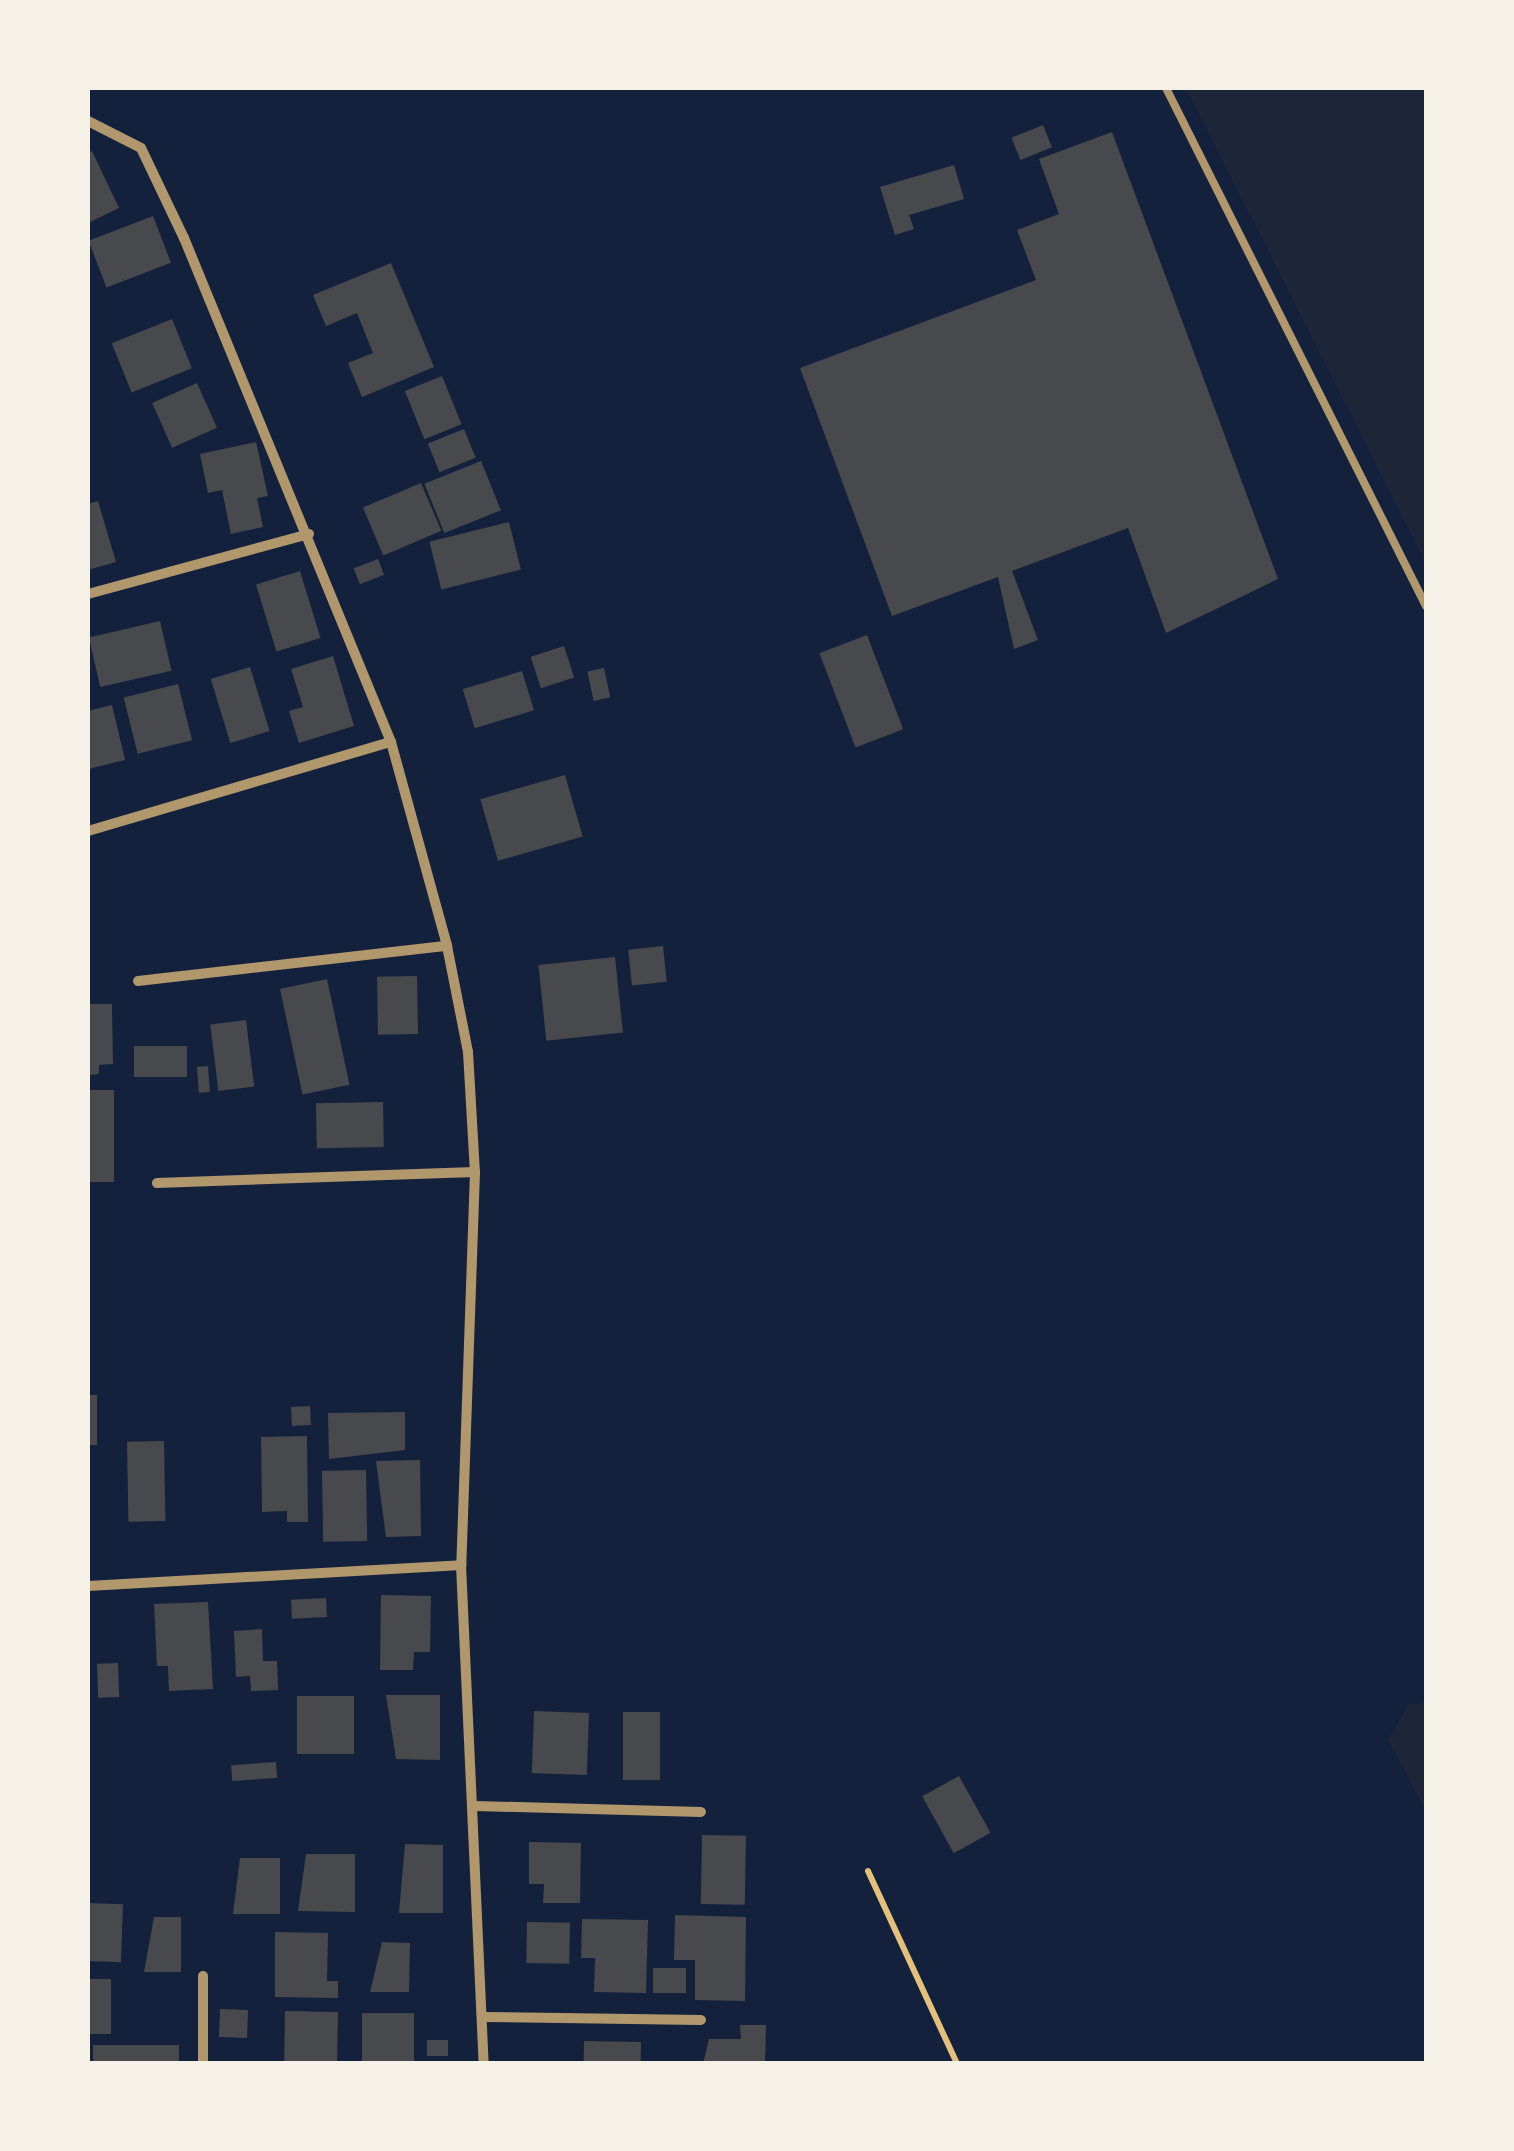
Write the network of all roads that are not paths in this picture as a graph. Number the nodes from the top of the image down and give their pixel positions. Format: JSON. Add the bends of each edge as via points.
{"nodes":[{"id":1,"x":1166,"y":88,"type":"edge"},
{"id":2,"x":88,"y":121,"type":"edge"},
{"id":3,"x":309,"y":534,"type":"junction"},
{"id":4,"x":88,"y":594,"type":"edge"},
{"id":5,"x":1426,"y":606,"type":"edge"},
{"id":6,"x":391,"y":742,"type":"junction"},
{"id":7,"x":88,"y":831,"type":"edge"},
{"id":8,"x":447,"y":946,"type":"junction"},
{"id":9,"x":138,"y":981,"type":"dead end"},
{"id":10,"x":475,"y":1172,"type":"junction"},
{"id":11,"x":157,"y":1182,"type":"dead end"},
{"id":12,"x":461,"y":1564,"type":"junction"},
{"id":13,"x":88,"y":1586,"type":"edge"},
{"id":14,"x":475,"y":1806,"type":"junction"},
{"id":15,"x":701,"y":1812,"type":"dead end"},
{"id":16,"x":203,"y":1976,"type":"dead end"},
{"id":17,"x":484,"y":2017,"type":"junction"},
{"id":18,"x":701,"y":2020,"type":"dead end"},
{"id":19,"x":203,"y":2064,"type":"edge"},
{"id":20,"x":484,"y":2064,"type":"edge"}],
"edges":[{"from":1,"to":5,"type":"lane"},
{"from":2,"to":3,"type":"street","via":[[141,148]]},
{"from":3,"to":4,"type":"street"},
{"from":3,"to":6,"type":"street"},
{"from":6,"to":7,"type":"street"},
{"from":6,"to":8,"type":"street"},
{"from":8,"to":9,"type":"street"},
{"from":8,"to":10,"type":"street","via":[[468,1052]]},
{"from":10,"to":11,"type":"street"},
{"from":10,"to":12,"type":"street"},
{"from":12,"to":13,"type":"street"},
{"from":12,"to":14,"type":"street"},
{"from":14,"to":15,"type":"street"},
{"from":14,"to":17,"type":"street"},
{"from":16,"to":19,"type":"street"},
{"from":17,"to":18,"type":"street"},
{"from":17,"to":20,"type":"street"}]}
